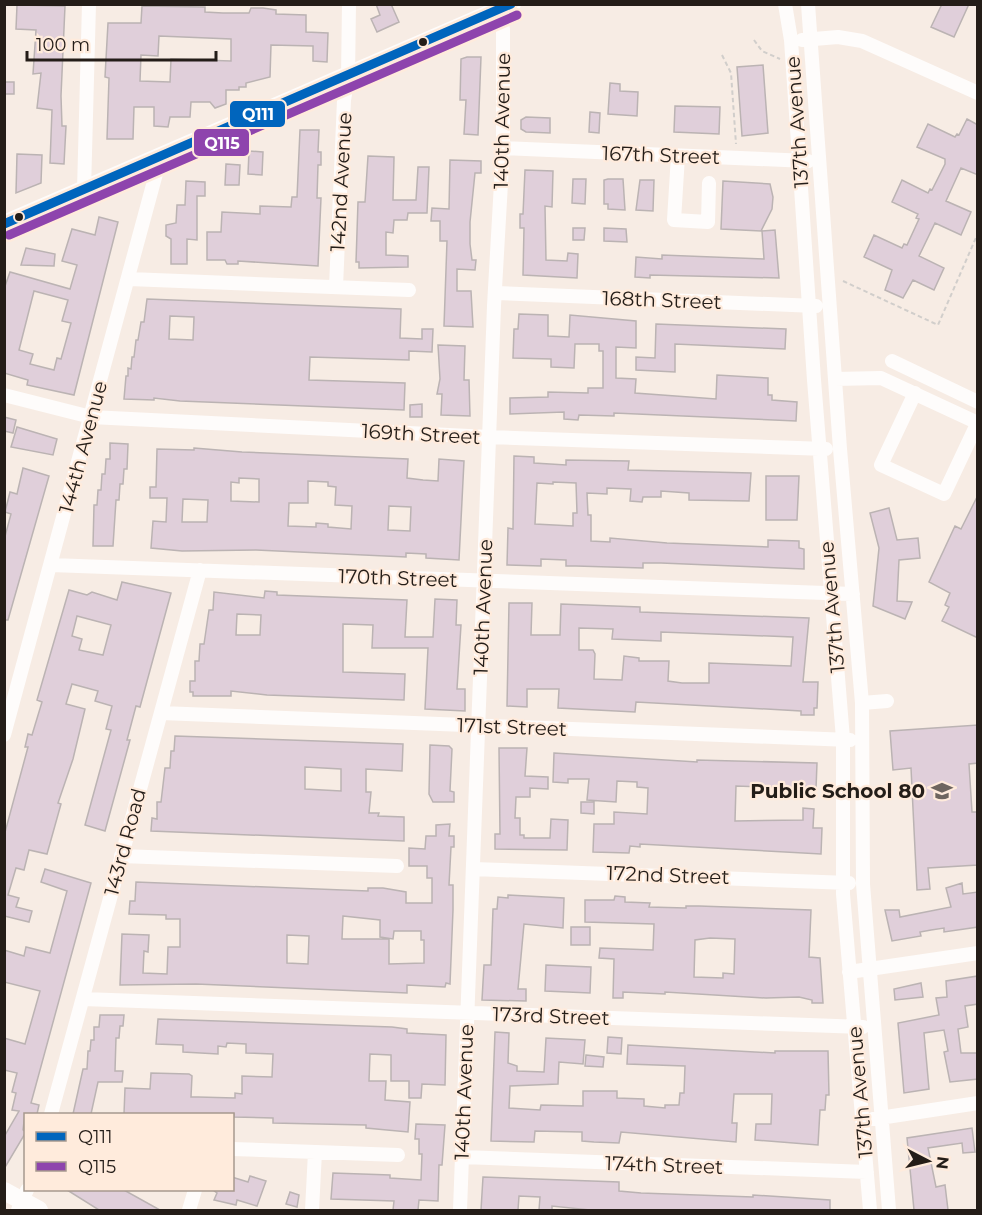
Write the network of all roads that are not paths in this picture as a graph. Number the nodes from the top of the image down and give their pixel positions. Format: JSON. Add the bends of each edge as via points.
{"nodes":[{"id":1,"x":89,"y":4,"type":"edge"},
{"id":2,"x":349,"y":4,"type":"edge"},
{"id":3,"x":784,"y":4,"type":"edge"},
{"id":4,"x":807,"y":4,"type":"edge"},
{"id":5,"x":501,"y":7,"type":"edge"},
{"id":6,"x":791,"y":39,"type":"junction"},
{"id":7,"x":811,"y":40,"type":"junction"},
{"id":8,"x":348,"y":77,"type":"junction"},
{"id":9,"x":978,"y":77,"type":"edge"},
{"id":10,"x":962,"y":85,"type":"junction"},
{"id":11,"x":978,"y":93,"type":"edge"},
{"id":12,"x":503,"y":148,"type":"junction"},
{"id":13,"x":678,"y":156,"type":"junction"},
{"id":14,"x":160,"y":159,"type":"junction"},
{"id":15,"x":799,"y":161,"type":"junction"},
{"id":16,"x":819,"y":162,"type":"junction"},
{"id":17,"x":709,"y":183,"type":"dead end"},
{"id":18,"x":84,"y":190,"type":"junction"},
{"id":19,"x":4,"y":224,"type":"edge"},
{"id":20,"x":129,"y":279,"type":"junction"},
{"id":21,"x":336,"y":287,"type":"junction"},
{"id":22,"x":409,"y":290,"type":"dead end"},
{"id":23,"x":495,"y":293,"type":"junction"},
{"id":24,"x":809,"y":306,"type":"junction"},
{"id":25,"x":830,"y":307,"type":"junction"},
{"id":26,"x":892,"y":361,"type":"dead end"},
{"id":27,"x":835,"y":379,"type":"junction"},
{"id":28,"x":915,"y":393,"type":"junction"},
{"id":29,"x":4,"y":395,"type":"edge"},
{"id":30,"x":978,"y":402,"type":"edge"},
{"id":31,"x":91,"y":417,"type":"junction"},
{"id":32,"x":977,"y":423,"type":"edge"},
{"id":33,"x":489,"y":438,"type":"junction"},
{"id":34,"x":819,"y":449,"type":"junction"},
{"id":35,"x":840,"y":449,"type":"junction"},
{"id":36,"x":51,"y":565,"type":"junction"},
{"id":37,"x":200,"y":570,"type":"junction"},
{"id":38,"x":484,"y":581,"type":"junction"},
{"id":39,"x":831,"y":594,"type":"junction"},
{"id":40,"x":853,"y":594,"type":"junction"},
{"id":41,"x":887,"y":701,"type":"dead end"},
{"id":42,"x":862,"y":703,"type":"junction"},
{"id":43,"x":161,"y":713,"type":"junction"},
{"id":44,"x":478,"y":725,"type":"junction"},
{"id":45,"x":4,"y":735,"type":"edge"},
{"id":46,"x":843,"y":739,"type":"junction"},
{"id":47,"x":864,"y":740,"type":"junction"},
{"id":48,"x":121,"y":856,"type":"junction"},
{"id":49,"x":397,"y":866,"type":"dead end"},
{"id":50,"x":473,"y":869,"type":"junction"},
{"id":51,"x":843,"y":882,"type":"junction"},
{"id":52,"x":863,"y":884,"type":"junction"},
{"id":53,"x":978,"y":953,"type":"edge"},
{"id":54,"x":870,"y":969,"type":"junction"},
{"id":55,"x":849,"y":972,"type":"junction"},
{"id":56,"x":83,"y":999,"type":"junction"},
{"id":57,"x":467,"y":1013,"type":"junction"},
{"id":58,"x":874,"y":1026,"type":"junction"},
{"id":59,"x":854,"y":1028,"type":"junction"},
{"id":60,"x":978,"y":1103,"type":"edge"},
{"id":61,"x":51,"y":1113,"type":"edge"},
{"id":62,"x":882,"y":1118,"type":"junction"},
{"id":63,"x":862,"y":1120,"type":"junction"},
{"id":64,"x":234,"y":1149,"type":"edge"},
{"id":65,"x":315,"y":1152,"type":"junction"},
{"id":66,"x":398,"y":1155,"type":"dead end"},
{"id":67,"x":462,"y":1157,"type":"junction"},
{"id":68,"x":867,"y":1173,"type":"junction"},
{"id":69,"x":4,"y":1191,"type":"edge"},
{"id":70,"x":195,"y":1191,"type":"edge"},
{"id":71,"x":23,"y":1200,"type":"edge"},
{"id":72,"x":39,"y":1210,"type":"edge"},
{"id":73,"x":189,"y":1210,"type":"edge"},
{"id":74,"x":312,"y":1210,"type":"edge"},
{"id":75,"x":460,"y":1210,"type":"edge"},
{"id":76,"x":870,"y":1210,"type":"edge"},
{"id":77,"x":889,"y":1210,"type":"edge"}],
"edges":[{"from":1,"to":18,"type":"street"},
{"from":2,"to":8,"type":"street","name":"142nd Avenue"},
{"from":3,"to":6,"type":"street","name":"137th Avenue"},
{"from":4,"to":7,"type":"street","name":"137th Avenue"},
{"from":5,"to":8,"type":"main road"},
{"from":5,"to":12,"type":"street","name":"140th Avenue"},
{"from":6,"to":7,"type":"street"},
{"from":6,"to":15,"type":"street","name":"137th Avenue"},
{"from":7,"to":10,"type":"street","via":[[862,41]]},
{"from":7,"to":16,"type":"street","name":"137th Avenue"},
{"from":8,"to":14,"type":"main road"},
{"from":8,"to":21,"type":"street","name":"142nd Avenue"},
{"from":9,"to":10,"type":"street"},
{"from":10,"to":11,"type":"street"},
{"from":12,"to":13,"type":"street","name":"167th Street"},
{"from":12,"to":23,"type":"street","name":"140th Avenue"},
{"from":13,"to":15,"type":"street","name":"167th Street"},
{"from":13,"to":17,"type":"street","via":[[674,220],[708,222]]},
{"from":14,"to":18,"type":"main road"},
{"from":14,"to":20,"type":"street","name":"144th Avenue"},
{"from":15,"to":16,"type":"street","name":"167th Street"},
{"from":15,"to":24,"type":"street","name":"137th Avenue"},
{"from":16,"to":25,"type":"street","name":"137th Avenue"},
{"from":18,"to":19,"type":"main road"},
{"from":20,"to":21,"type":"street"},
{"from":20,"to":31,"type":"street","name":"144th Avenue"},
{"from":21,"to":22,"type":"street"},
{"from":23,"to":24,"type":"street","name":"168th Street"},
{"from":23,"to":33,"type":"street","name":"140th Avenue"},
{"from":24,"to":25,"type":"street","name":"168th Street"},
{"from":24,"to":34,"type":"street","name":"137th Avenue"},
{"from":25,"to":27,"type":"street","name":"137th Avenue"},
{"from":26,"to":30,"type":"street"},
{"from":27,"to":28,"type":"street","via":[[881,378]]},
{"from":27,"to":35,"type":"street","name":"137th Avenue"},
{"from":28,"to":32,"type":"street"},
{"from":28,"to":32,"type":"street","via":[[881,465],[944,494]]},
{"from":29,"to":31,"type":"street","name":"169th Street"},
{"from":31,"to":33,"type":"street","name":"169th Street"},
{"from":31,"to":36,"type":"street","name":"144th Avenue"},
{"from":33,"to":34,"type":"street","name":"169th Street"},
{"from":33,"to":38,"type":"street","name":"140th Avenue"},
{"from":34,"to":35,"type":"street","name":"169th Street"},
{"from":34,"to":39,"type":"street","name":"137th Avenue"},
{"from":35,"to":40,"type":"street","name":"137th Avenue"},
{"from":36,"to":37,"type":"street","name":"170th Street"},
{"from":36,"to":45,"type":"street","name":"144th Avenue"},
{"from":37,"to":38,"type":"street","name":"170th Street"},
{"from":37,"to":43,"type":"street","name":"143rd Road"},
{"from":38,"to":39,"type":"street","name":"170th Street"},
{"from":38,"to":44,"type":"street","name":"140th Avenue"},
{"from":39,"to":40,"type":"street","name":"170th Street"},
{"from":39,"to":46,"type":"street","name":"137th Avenue"},
{"from":40,"to":42,"type":"street","name":"137th Avenue"},
{"from":41,"to":42,"type":"street"},
{"from":42,"to":47,"type":"street","name":"137th Avenue"},
{"from":43,"to":44,"type":"street","name":"171st Street"},
{"from":43,"to":48,"type":"street","name":"143rd Road"},
{"from":44,"to":46,"type":"street","name":"171st Street"},
{"from":44,"to":50,"type":"street","name":"140th Avenue"},
{"from":46,"to":47,"type":"street","name":"171st Street"},
{"from":46,"to":51,"type":"street","name":"137th Avenue"},
{"from":47,"to":52,"type":"street","name":"137th Avenue"},
{"from":48,"to":49,"type":"street"},
{"from":48,"to":56,"type":"street","name":"143rd Road"},
{"from":50,"to":51,"type":"street","name":"172nd Street"},
{"from":50,"to":57,"type":"street","name":"140th Avenue"},
{"from":51,"to":52,"type":"street","name":"172nd Street"},
{"from":51,"to":55,"type":"street","name":"137th Avenue"},
{"from":52,"to":54,"type":"street","name":"137th Avenue"},
{"from":53,"to":54,"type":"street"},
{"from":54,"to":55,"type":"street"},
{"from":54,"to":58,"type":"street","name":"137th Avenue"},
{"from":55,"to":59,"type":"street","name":"137th Avenue"},
{"from":56,"to":57,"type":"street","name":"173rd Street"},
{"from":56,"to":61,"type":"street","name":"143rd Road"},
{"from":57,"to":59,"type":"street","name":"173rd Street"},
{"from":57,"to":67,"type":"street","name":"140th Avenue"},
{"from":58,"to":59,"type":"street","name":"173rd Street"},
{"from":58,"to":62,"type":"street","name":"137th Avenue"},
{"from":59,"to":63,"type":"street","name":"137th Avenue"},
{"from":60,"to":62,"type":"street"},
{"from":62,"to":63,"type":"street"},
{"from":62,"to":77,"type":"street","name":"137th Avenue"},
{"from":63,"to":68,"type":"street","name":"137th Avenue"},
{"from":64,"to":65,"type":"street"},
{"from":65,"to":66,"type":"street"},
{"from":65,"to":74,"type":"street"},
{"from":67,"to":68,"type":"street","name":"174th Street"},
{"from":67,"to":75,"type":"street","name":"140th Avenue"},
{"from":68,"to":76,"type":"street","name":"137th Avenue"},
{"from":69,"to":71,"type":"main road"},
{"from":70,"to":73,"type":"street"},
{"from":71,"to":72,"type":"main road"}]}
